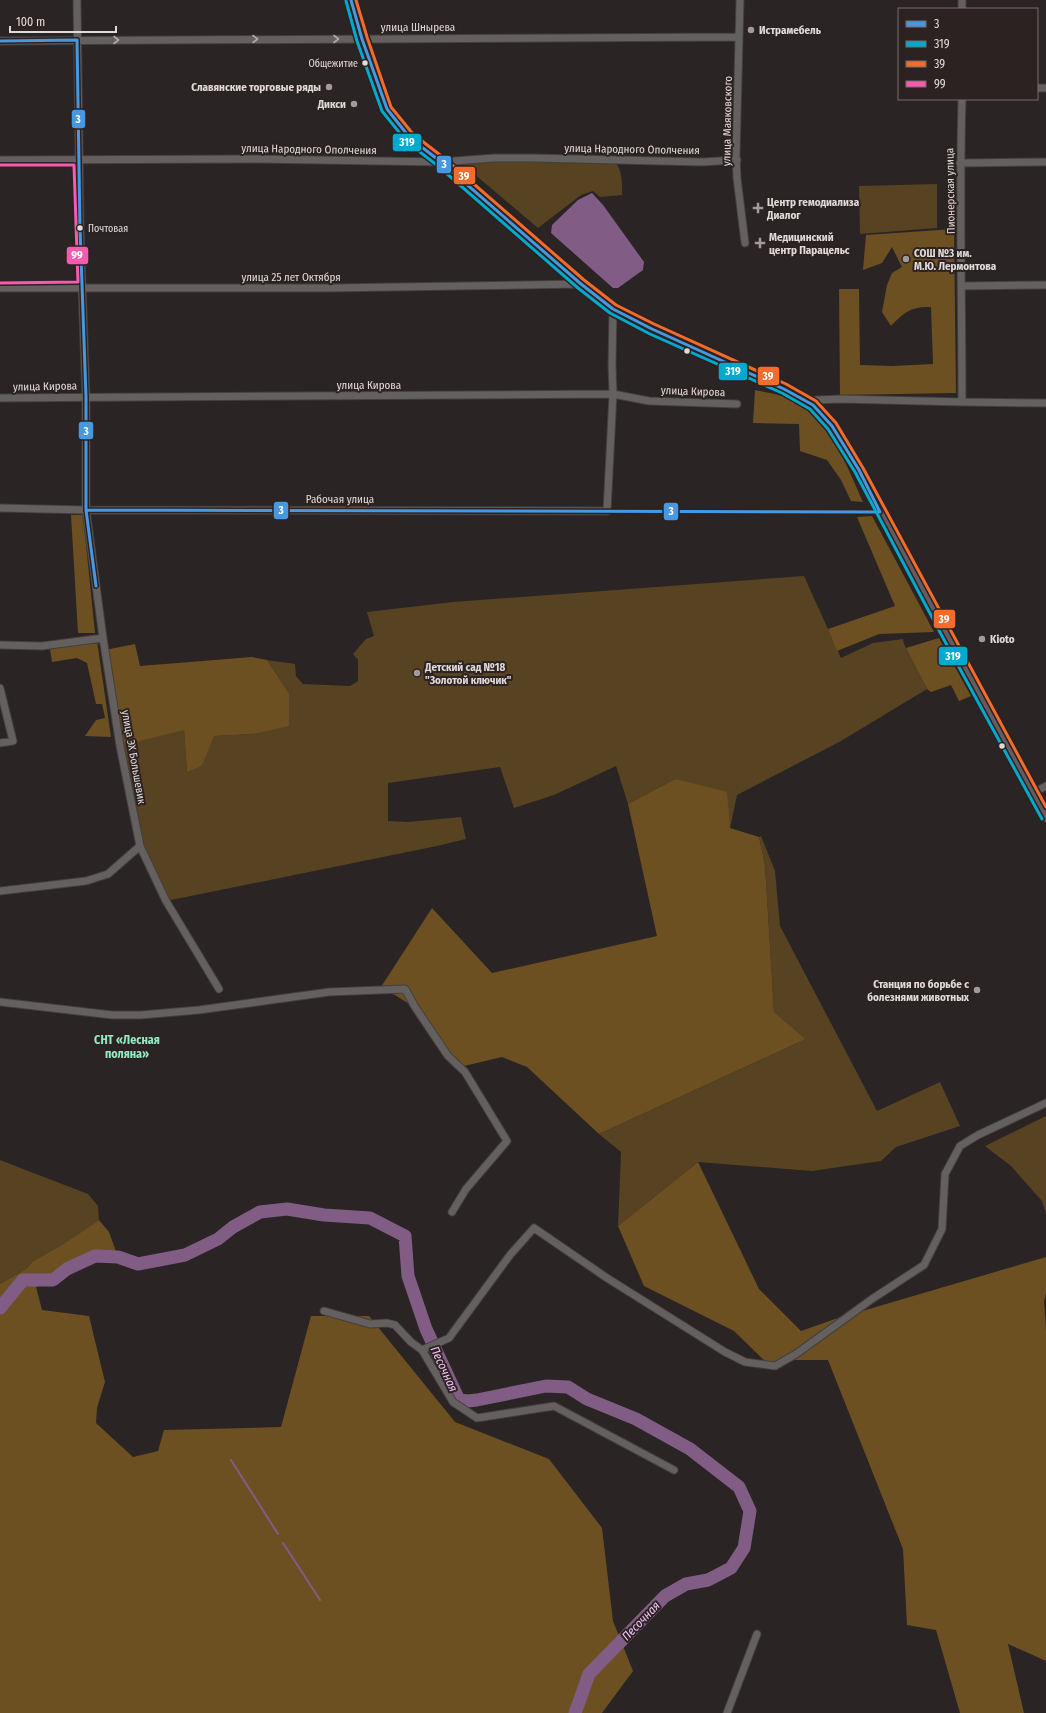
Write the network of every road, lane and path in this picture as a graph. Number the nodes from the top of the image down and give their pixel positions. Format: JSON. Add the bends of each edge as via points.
{"nodes":[{"id":1,"x":77,"y":0,"type":"edge"},
{"id":2,"x":351,"y":0,"type":"edge"},
{"id":3,"x":740,"y":0,"type":"edge"},
{"id":4,"x":739,"y":37,"type":"junction"},
{"id":5,"x":362,"y":39,"type":"junction"},
{"id":6,"x":77,"y":40,"type":"junction"},
{"id":7,"x":0,"y":41,"type":"edge"},
{"id":8,"x":962,"y":100,"type":"edge"},
{"id":9,"x":0,"y":160,"type":"edge"},
{"id":10,"x":79,"y":160,"type":"junction"},
{"id":11,"x":737,"y":160,"type":"junction"},
{"id":12,"x":441,"y":162,"type":"junction"},
{"id":13,"x":1046,"y":162,"type":"edge"},
{"id":14,"x":960,"y":163,"type":"junction"},
{"id":15,"x":746,"y":243,"type":"dead end"},
{"id":16,"x":581,"y":284,"type":"junction"},
{"id":17,"x":1046,"y":285,"type":"edge"},
{"id":18,"x":962,"y":286,"type":"junction"},
{"id":19,"x":83,"y":287,"type":"junction"},
{"id":20,"x":0,"y":288,"type":"edge"},
{"id":21,"x":613,"y":309,"type":"junction"},
{"id":22,"x":613,"y":394,"type":"junction"},
{"id":23,"x":86,"y":397,"type":"junction"},
{"id":24,"x":0,"y":398,"type":"edge"},
{"id":25,"x":962,"y":402,"type":"junction"},
{"id":26,"x":1046,"y":403,"type":"edge"},
{"id":27,"x":738,"y":404,"type":"dead end"},
{"id":28,"x":812,"y":405,"type":"junction"},
{"id":29,"x":0,"y":508,"type":"edge"},
{"id":30,"x":86,"y":510,"type":"junction"},
{"id":31,"x":103,"y":638,"type":"junction"},
{"id":32,"x":0,"y":645,"type":"edge"},
{"id":33,"x":0,"y":688,"type":"edge"},
{"id":34,"x":0,"y":743,"type":"edge"},
{"id":35,"x":1046,"y":786,"type":"edge"},
{"id":36,"x":1033,"y":793,"type":"junction"},
{"id":37,"x":1046,"y":817,"type":"edge"},
{"id":38,"x":140,"y":846,"type":"junction"},
{"id":39,"x":0,"y":891,"type":"edge"},
{"id":40,"x":219,"y":989,"type":"dead end"},
{"id":41,"x":0,"y":1002,"type":"edge"},
{"id":42,"x":1046,"y":1103,"type":"edge"},
{"id":43,"x":452,"y":1212,"type":"dead end"},
{"id":44,"x":324,"y":1311,"type":"dead end"},
{"id":45,"x":422,"y":1350,"type":"junction"},
{"id":46,"x":674,"y":1470,"type":"dead end"},
{"id":47,"x":757,"y":1634,"type":"dead end"},
{"id":48,"x":727,"y":1713,"type":"edge"}],
"edges":[{"from":1,"to":6,"type":"street","name":"улица ЭХ Большевик"},
{"from":2,"to":5,"type":"main road"},
{"from":3,"to":4,"type":"street","name":"улица Маяковского"},
{"from":4,"to":5,"type":"street","name":"улица Шнырева"},
{"from":4,"to":11,"type":"street","name":"улица Маяковского"},
{"from":6,"to":5,"type":"street","name":"улица Шнырева","one_way":true},
{"from":5,"to":12,"type":"main road","via":[[391,114],[410,138]]},
{"from":6,"to":7,"type":"street","name":"улица Шнырева"},
{"from":6,"to":10,"type":"street","name":"улица ЭХ Большевик"},
{"from":8,"to":14,"type":"street","name":"Пионерская улица"},
{"from":9,"to":10,"type":"street","name":"улица Народного Ополчения"},
{"from":10,"to":12,"type":"street","name":"улица Народного Ополчения"},
{"from":10,"to":19,"type":"street","name":"улица ЭХ Большевик"},
{"from":11,"to":12,"type":"street","name":"улица Народного Ополчения","via":[[702,162],[494,158]]},
{"from":11,"to":15,"type":"street","name":"улица Маяковского"},
{"from":12,"to":16,"type":"main road"},
{"from":13,"to":14,"type":"street"},
{"from":14,"to":18,"type":"street","name":"Пионерская улица"},
{"from":16,"to":19,"type":"street","name":"улица 25 лет Октября","via":[[330,288]]},
{"from":16,"to":21,"type":"main road"},
{"from":17,"to":18,"type":"street"},
{"from":18,"to":25,"type":"street","name":"Пионерская улица"},
{"from":19,"to":20,"type":"street","name":"улица 25 лет Октября"},
{"from":19,"to":23,"type":"street","name":"улица ЭХ Большевик"},
{"from":21,"to":22,"type":"street"},
{"from":21,"to":28,"type":"main road","via":[[784,389]]},
{"from":22,"to":23,"type":"street","name":"улица Кирова"},
{"from":22,"to":27,"type":"street","name":"улица Кирова","via":[[649,401]]},
{"from":22,"to":30,"type":"street","name":"Рабочая улица","via":[[607,511]]},
{"from":23,"to":24,"type":"street","name":"улица Кирова"},
{"from":23,"to":30,"type":"street","name":"улица ЭХ Большевик"},
{"from":25,"to":26,"type":"street"},
{"from":25,"to":28,"type":"street","via":[[841,399],[816,400]]},
{"from":28,"to":36,"type":"main road","via":[[832,426],[859,470]]},
{"from":29,"to":30,"type":"street","name":"Рабочая улица"},
{"from":30,"to":31,"type":"street","name":"улица ЭХ Большевик"},
{"from":31,"to":32,"type":"street","via":[[42,646]]},
{"from":31,"to":38,"type":"street","name":"улица ЭХ Большевик","via":[[120,746]]},
{"from":33,"to":34,"type":"street","via":[[12,741]]},
{"from":35,"to":36,"type":"street"},
{"from":36,"to":37,"type":"main road"},
{"from":38,"to":39,"type":"street","via":[[108,874],[86,881]]},
{"from":38,"to":40,"type":"street","name":"улица ЭХ Большевик","via":[[166,901]]},
{"from":41,"to":43,"type":"street","via":[[112,1015],[141,1015],[199,1010],[329,992],[405,989],[448,1056],[465,1072],[507,1141],[466,1189]]},
{"from":42,"to":45,"type":"street","via":[[960,1146],[945,1174],[942,1229],[924,1265],[775,1366],[745,1362],[724,1352],[534,1228],[510,1255],[449,1338]]},
{"from":44,"to":45,"type":"street","via":[[370,1324],[395,1325]]},
{"from":45,"to":46,"type":"street","via":[[453,1402],[477,1418],[554,1406]]},
{"from":47,"to":48,"type":"street"}]}
